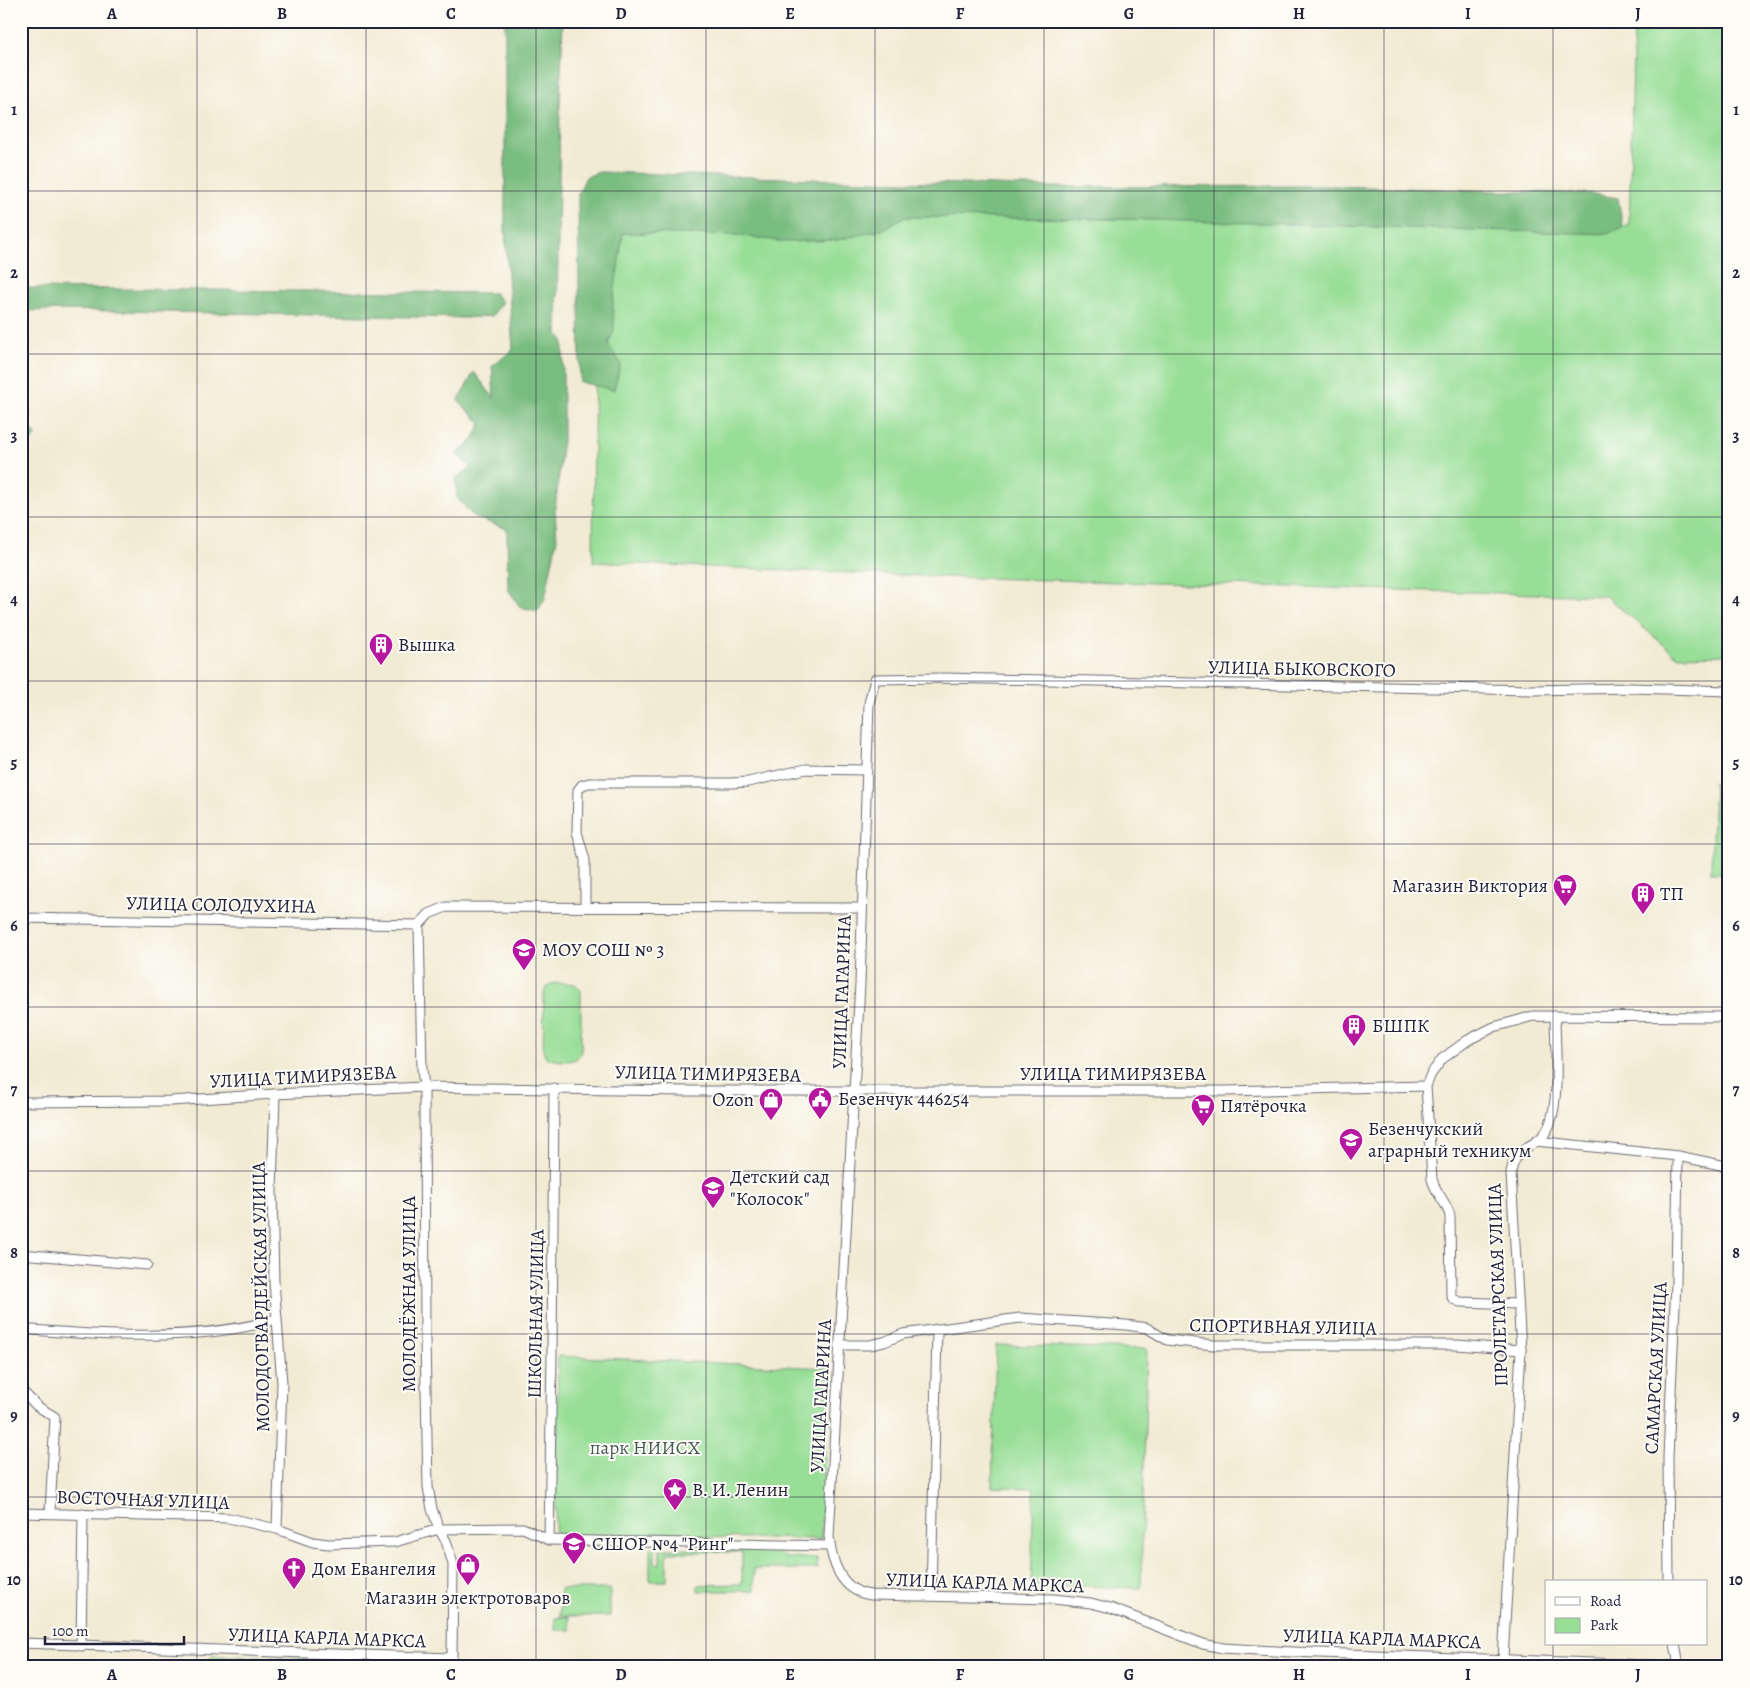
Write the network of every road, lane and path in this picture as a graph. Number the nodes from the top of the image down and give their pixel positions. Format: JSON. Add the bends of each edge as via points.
{"nodes":[{"id":1,"x":875,"y":680,"type":"joint"},
{"id":2,"x":1729,"y":691,"type":"edge"},
{"id":3,"x":866,"y":770,"type":"junction"},
{"id":4,"x":584,"y":906,"type":"junction"},
{"id":5,"x":862,"y":908,"type":"junction"},
{"id":6,"x":21,"y":918,"type":"edge"},
{"id":7,"x":419,"y":925,"type":"junction"},
{"id":8,"x":1555,"y":1016,"type":"junction"},
{"id":9,"x":1729,"y":1017,"type":"edge"},
{"id":10,"x":1426,"y":1086,"type":"junction"},
{"id":11,"x":424,"y":1087,"type":"junction"},
{"id":12,"x":554,"y":1088,"type":"junction"},
{"id":13,"x":854,"y":1091,"type":"junction"},
{"id":14,"x":275,"y":1094,"type":"junction"},
{"id":15,"x":21,"y":1102,"type":"edge"},
{"id":16,"x":1536,"y":1141,"type":"junction"},
{"id":17,"x":1678,"y":1156,"type":"junction"},
{"id":18,"x":1729,"y":1170,"type":"edge"},
{"id":19,"x":21,"y":1254,"type":"edge"},
{"id":20,"x":147,"y":1265,"type":"dead end"},
{"id":21,"x":1518,"y":1304,"type":"junction"},
{"id":22,"x":277,"y":1319,"type":"junction"},
{"id":23,"x":21,"y":1329,"type":"edge"},
{"id":24,"x":937,"y":1330,"type":"junction"},
{"id":25,"x":840,"y":1345,"type":"junction"},
{"id":26,"x":1520,"y":1350,"type":"junction"},
{"id":27,"x":21,"y":1390,"type":"edge"},
{"id":28,"x":21,"y":1513,"type":"edge"},
{"id":29,"x":50,"y":1513,"type":"junction"},
{"id":30,"x":83,"y":1514,"type":"junction"},
{"id":31,"x":439,"y":1529,"type":"junction"},
{"id":32,"x":277,"y":1530,"type":"junction"},
{"id":33,"x":548,"y":1540,"type":"junction"},
{"id":34,"x":830,"y":1546,"type":"junction"},
{"id":35,"x":1669,"y":1580,"type":"edge"},
{"id":36,"x":931,"y":1596,"type":"junction"},
{"id":37,"x":21,"y":1643,"type":"edge"},
{"id":38,"x":81,"y":1646,"type":"junction"},
{"id":39,"x":1675,"y":1646,"type":"edge"},
{"id":40,"x":452,"y":1658,"type":"joint"},
{"id":41,"x":1503,"y":1659,"type":"junction"},
{"id":42,"x":1679,"y":1666,"type":"edge"},
{"id":43,"x":1704,"y":1667,"type":"edge"}],
"edges":[{"from":1,"to":2,"type":"street","name":"УЛИЦА БЫКОВСКОГО","via":[[944,678]]},
{"from":1,"to":3,"type":"street","name":"УЛИЦА ГАГАРИНА","via":[[869,703]]},
{"from":3,"to":4,"type":"street","via":[[806,769],[732,783],[582,785],[578,790],[577,832],[585,860]]},
{"from":3,"to":5,"type":"street","name":"УЛИЦА ГАГАРИНА"},
{"from":4,"to":5,"type":"street"},
{"from":4,"to":7,"type":"street","via":[[446,907],[429,914]]},
{"from":5,"to":13,"type":"street","name":"УЛИЦА ГАГАРИНА"},
{"from":6,"to":7,"type":"street","name":"УЛИЦА СОЛОДУХИНА"},
{"from":7,"to":11,"type":"street","name":"МОЛОДЁЖНАЯ УЛИЦА"},
{"from":8,"to":9,"type":"street"},
{"from":8,"to":10,"type":"street","via":[[1514,1020],[1468,1040],[1442,1059]]},
{"from":8,"to":16,"type":"street","name":"ПРОЛЕТАРСКАЯ УЛИЦА","via":[[1553,1110],[1547,1131]]},
{"from":10,"to":13,"type":"street","name":"УЛИЦА ТИМИРЯЗЕВА","via":[[1225,1091]]},
{"from":10,"to":21,"type":"street","via":[[1433,1184],[1450,1216],[1451,1295],[1460,1302]]},
{"from":11,"to":12,"type":"street","name":"УЛИЦА ТИМИРЯЗЕВА"},
{"from":11,"to":14,"type":"street","name":"УЛИЦА ТИМИРЯЗЕВА"},
{"from":11,"to":31,"type":"street","name":"МОЛОДЁЖНАЯ УЛИЦА","via":[[428,1487]]},
{"from":12,"to":13,"type":"street","name":"УЛИЦА ТИМИРЯЗЕВА"},
{"from":12,"to":33,"type":"street","name":"ШКОЛЬНАЯ УЛИЦА"},
{"from":13,"to":25,"type":"street","name":"УЛИЦА ГАГАРИНА"},
{"from":14,"to":15,"type":"street","name":"УЛИЦА ТИМИРЯЗЕВА","via":[[171,1101]]},
{"from":14,"to":22,"type":"street","name":"МОЛОДОГВАРДЕЙСКАЯ УЛИЦА","via":[[272,1189]]},
{"from":16,"to":17,"type":"street"},
{"from":16,"to":21,"type":"street","name":"ПРОЛЕТАРСКАЯ УЛИЦА","via":[[1521,1151],[1511,1173]]},
{"from":17,"to":18,"type":"street"},
{"from":17,"to":35,"type":"street","name":"САМАРСКАЯ УЛИЦА","via":[[1668,1457]]},
{"from":19,"to":20,"type":"street"},
{"from":21,"to":26,"type":"street","name":"ПРОЛЕТАРСКАЯ УЛИЦА"},
{"from":22,"to":23,"type":"street","via":[[255,1326],[196,1333],[113,1335]]},
{"from":22,"to":32,"type":"street","name":"МОЛОДОГВАРДЕЙСКАЯ УЛИЦА","via":[[282,1382]]},
{"from":24,"to":25,"type":"street","name":"СПОРТИВНАЯ УЛИЦА","via":[[903,1334],[870,1345]]},
{"from":24,"to":26,"type":"street","name":"СПОРТИВНАЯ УЛИЦА","via":[[1020,1318],[1126,1325],[1146,1328],[1167,1340],[1214,1345],[1457,1345]]},
{"from":24,"to":36,"type":"street"},
{"from":25,"to":34,"type":"street","name":"УЛИЦА ГАГАРИНА"},
{"from":26,"to":41,"type":"street","name":"ПРОЛЕТАРСКАЯ УЛИЦА"},
{"from":27,"to":29,"type":"street","via":[[37,1406],[55,1417]]},
{"from":28,"to":29,"type":"street","name":"ВОСТОЧНАЯ УЛИЦА"},
{"from":29,"to":30,"type":"street","name":"ВОСТОЧНАЯ УЛИЦА"},
{"from":30,"to":32,"type":"street","name":"ВОСТОЧНАЯ УЛИЦА","via":[[214,1517]]},
{"from":30,"to":38,"type":"street"},
{"from":31,"to":32,"type":"street","name":"ВОСТОЧНАЯ УЛИЦА","via":[[395,1542],[341,1544],[313,1542]]},
{"from":31,"to":33,"type":"street","via":[[523,1528]]},
{"from":31,"to":40,"type":"street","name":"МОЛОДЁЖНАЯ УЛИЦА","via":[[453,1564]]},
{"from":33,"to":34,"type":"street"},
{"from":34,"to":36,"type":"street","name":"УЛИЦА КАРЛА МАРКСА","via":[[838,1572],[858,1592]]},
{"from":36,"to":41,"type":"street","name":"УЛИЦА КАРЛА МАРКСА","via":[[1091,1603],[1203,1644],[1223,1648]]},
{"from":37,"to":38,"type":"street","name":"УЛИЦА КАРЛА МАРКСА"},
{"from":38,"to":40,"type":"street","name":"УЛИЦА КАРЛА МАРКСА"},
{"from":39,"to":42,"type":"street"},
{"from":41,"to":42,"type":"street","name":"УЛИЦА КАРЛА МАРКСА"},
{"from":42,"to":43,"type":"street","name":"УЛИЦА КАРЛА МАРКСА"}]}
